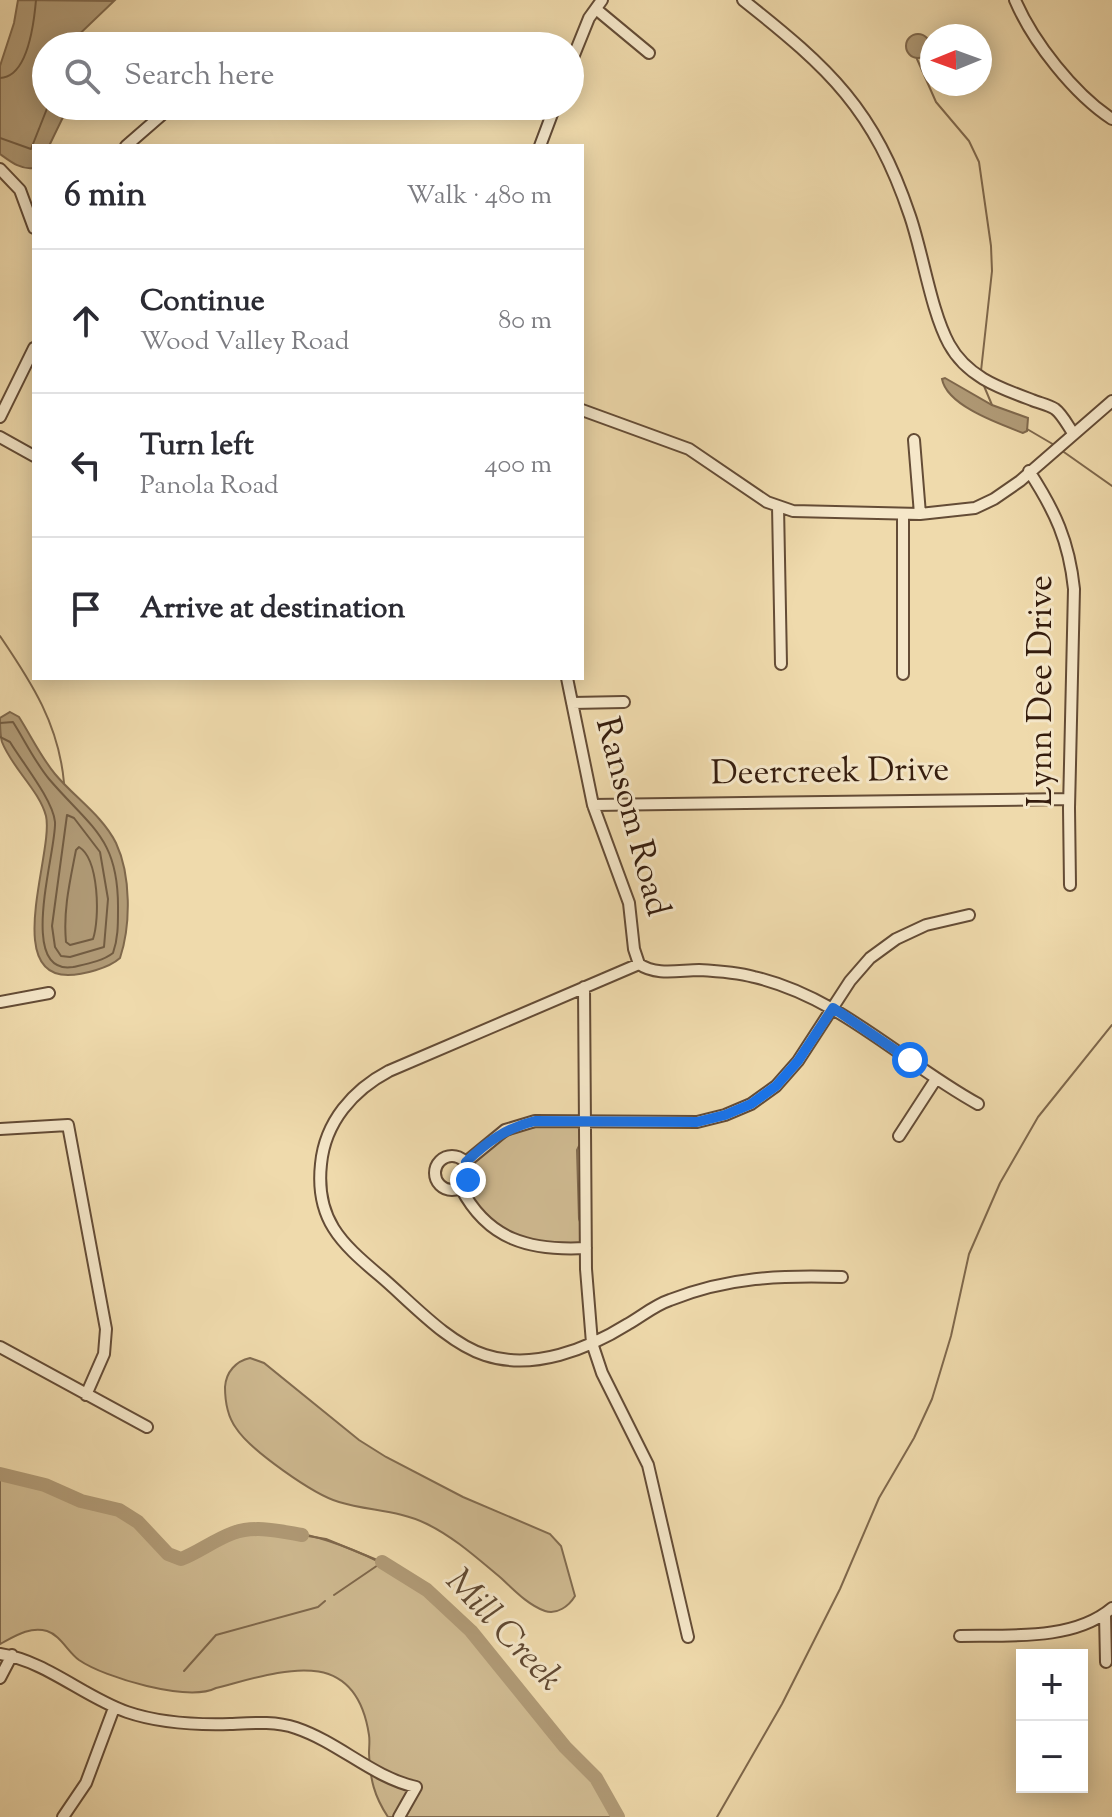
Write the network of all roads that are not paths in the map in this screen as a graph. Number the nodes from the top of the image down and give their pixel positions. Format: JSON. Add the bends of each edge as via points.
{"nodes":[{"id":1,"x":743,"y":0,"type":"edge"},
{"id":2,"x":1015,"y":0,"type":"edge"},
{"id":3,"x":599,"y":4,"type":"edge"},
{"id":4,"x":584,"y":36,"type":"edge"},
{"id":5,"x":649,"y":53,"type":"dead end"},
{"id":6,"x":1112,"y":119,"type":"edge"},
{"id":7,"x":156,"y":120,"type":"edge"},
{"id":8,"x":550,"y":120,"type":"edge"},
{"id":9,"x":128,"y":144,"type":"edge"},
{"id":10,"x":541,"y":144,"type":"edge"},
{"id":11,"x":0,"y":169,"type":"edge"},
{"id":12,"x":32,"y":223,"type":"edge"},
{"id":13,"x":32,"y":352,"type":"edge"},
{"id":14,"x":1112,"y":401,"type":"edge"},
{"id":15,"x":584,"y":411,"type":"edge"},
{"id":16,"x":0,"y":417,"type":"edge"},
{"id":17,"x":1073,"y":433,"type":"junction"},
{"id":18,"x":0,"y":437,"type":"edge"},
{"id":19,"x":914,"y":440,"type":"dead end"},
{"id":20,"x":32,"y":455,"type":"edge"},
{"id":21,"x":1029,"y":471,"type":"junction"},
{"id":22,"x":778,"y":506,"type":"junction"},
{"id":23,"x":903,"y":514,"type":"junction"},
{"id":24,"x":920,"y":514,"type":"junction"},
{"id":25,"x":781,"y":664,"type":"dead end"},
{"id":26,"x":903,"y":674,"type":"dead end"},
{"id":27,"x":567,"y":680,"type":"edge"},
{"id":28,"x":624,"y":702,"type":"dead end"},
{"id":29,"x":572,"y":703,"type":"junction"},
{"id":30,"x":1069,"y":799,"type":"junction"},
{"id":31,"x":593,"y":805,"type":"junction"},
{"id":32,"x":1070,"y":885,"type":"dead end"},
{"id":33,"x":969,"y":915,"type":"dead end"},
{"id":34,"x":641,"y":966,"type":"junction"},
{"id":35,"x":584,"y":987,"type":"junction"},
{"id":36,"x":49,"y":993,"type":"dead end"},
{"id":37,"x":0,"y":1002,"type":"edge"},
{"id":38,"x":833,"y":1008,"type":"junction"},
{"id":39,"x":936,"y":1079,"type":"junction"},
{"id":40,"x":978,"y":1104,"type":"dead end"},
{"id":41,"x":585,"y":1121,"type":"junction"},
{"id":42,"x":0,"y":1129,"type":"edge"},
{"id":43,"x":899,"y":1136,"type":"dead end"},
{"id":44,"x":466,"y":1162,"type":"junction"},
{"id":45,"x":461,"y":1188,"type":"junction"},
{"id":46,"x":586,"y":1248,"type":"junction"},
{"id":47,"x":842,"y":1277,"type":"dead end"},
{"id":48,"x":592,"y":1343,"type":"junction"},
{"id":49,"x":0,"y":1347,"type":"edge"},
{"id":50,"x":86,"y":1395,"type":"junction"},
{"id":51,"x":147,"y":1427,"type":"dead end"},
{"id":52,"x":1108,"y":1611,"type":"edge"},
{"id":53,"x":960,"y":1636,"type":"dead end"},
{"id":54,"x":688,"y":1637,"type":"dead end"},
{"id":55,"x":6,"y":1654,"type":"edge"},
{"id":56,"x":1106,"y":1662,"type":"dead end"},
{"id":57,"x":0,"y":1678,"type":"edge"},
{"id":58,"x":114,"y":1708,"type":"junction"},
{"id":59,"x":63,"y":1817,"type":"edge"},
{"id":60,"x":399,"y":1817,"type":"edge"}],
"edges":[{"from":1,"to":17,"type":"street","via":[[830,73],[871,128],[911,218],[948,343],[964,364],[987,383],[1056,410]]},
{"from":2,"to":6,"type":"street","via":[[1052,60]]},
{"from":3,"to":4,"type":"street"},
{"from":3,"to":5,"type":"street"},
{"from":7,"to":9,"type":"street"},
{"from":8,"to":10,"type":"street"},
{"from":11,"to":12,"type":"street","via":[[20,190]]},
{"from":13,"to":16,"type":"street"},
{"from":14,"to":17,"type":"street"},
{"from":15,"to":22,"type":"street","via":[[689,449]]},
{"from":17,"to":21,"type":"street"},
{"from":18,"to":20,"type":"street"},
{"from":19,"to":24,"type":"street"},
{"from":21,"to":24,"type":"street","via":[[975,508]]},
{"from":21,"to":30,"type":"street","name":"Lynn Dee Drive","via":[[1055,515],[1071,561]]},
{"from":22,"to":23,"type":"street","via":[[822,513]]},
{"from":22,"to":25,"type":"street"},
{"from":23,"to":24,"type":"street"},
{"from":23,"to":26,"type":"street"},
{"from":27,"to":29,"type":"street","name":"Ransom Road"},
{"from":28,"to":29,"type":"street"},
{"from":29,"to":31,"type":"street","name":"Ransom Road"},
{"from":30,"to":31,"type":"street","name":"Deercreek Drive"},
{"from":30,"to":32,"type":"street","name":"Lynn Dee Drive"},
{"from":31,"to":34,"type":"street","name":"Ransom Road","via":[[629,903]]},
{"from":33,"to":38,"type":"street","via":[[896,939],[870,958]]},
{"from":34,"to":35,"type":"street"},
{"from":34,"to":38,"type":"street","via":[[755,977]]},
{"from":35,"to":41,"type":"street"},
{"from":35,"to":48,"type":"street","via":[[372,1080],[334,1121],[320,1176],[326,1213],[339,1239],[452,1338],[484,1355],[519,1361]]},
{"from":36,"to":37,"type":"street"},
{"from":38,"to":39,"type":"street"},
{"from":38,"to":41,"type":"street","via":[[798,1061],[751,1104],[697,1122]]},
{"from":39,"to":40,"type":"street"},
{"from":39,"to":43,"type":"street"},
{"from":41,"to":44,"type":"street","via":[[519,1125]]},
{"from":41,"to":46,"type":"street"},
{"from":42,"to":50,"type":"street","via":[[68,1125],[106,1329],[104,1354]]},
{"from":44,"to":45,"type":"street","via":[[469,1176]]},
{"from":44,"to":45,"type":"street","via":[[448,1156],[435,1169],[442,1187]]},
{"from":45,"to":46,"type":"street","via":[[487,1223],[520,1244]]},
{"from":46,"to":48,"type":"street"},
{"from":47,"to":48,"type":"street","via":[[779,1275],[721,1284],[668,1300]]},
{"from":48,"to":54,"type":"street","via":[[648,1465]]},
{"from":49,"to":50,"type":"street"},
{"from":50,"to":51,"type":"street"},
{"from":52,"to":53,"type":"street","via":[[1044,1634]]},
{"from":52,"to":56,"type":"street"},
{"from":55,"to":57,"type":"street"},
{"from":55,"to":58,"type":"street"},
{"from":58,"to":59,"type":"street","via":[[86,1783]]},
{"from":58,"to":60,"type":"street","via":[[188,1723],[296,1728],[385,1778],[416,1787]]}]}
